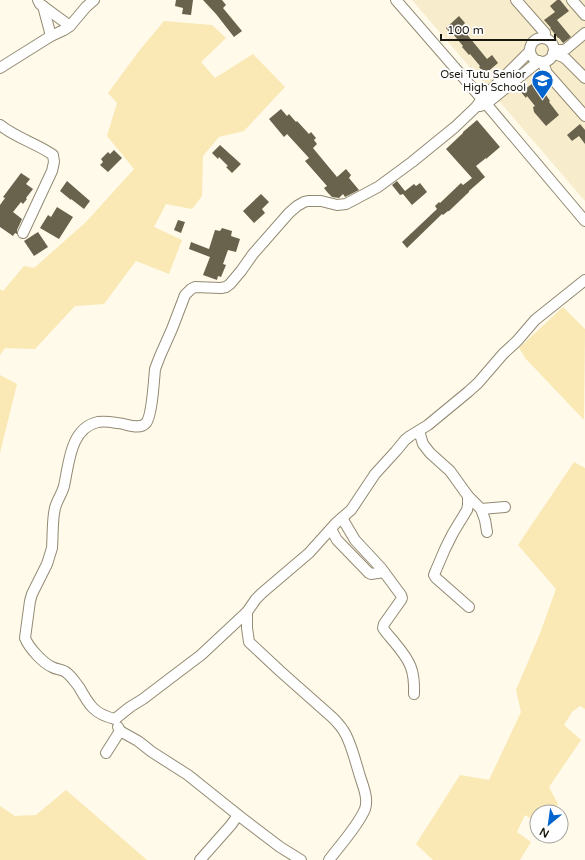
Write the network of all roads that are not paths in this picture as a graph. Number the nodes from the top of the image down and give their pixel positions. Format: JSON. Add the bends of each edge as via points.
{"nodes":[{"id":1,"x":94,"y":0,"type":"edge"},
{"id":2,"x":396,"y":0,"type":"edge"},
{"id":3,"x":516,"y":0,"type":"edge"},
{"id":4,"x":572,"y":0,"type":"edge"},
{"id":5,"x":40,"y":3,"type":"edge"},
{"id":6,"x":585,"y":15,"type":"edge"},
{"id":7,"x":70,"y":26,"type":"junction"},
{"id":8,"x":585,"y":33,"type":"edge"},
{"id":9,"x":51,"y":36,"type":"junction"},
{"id":10,"x":544,"y":38,"type":"junction"},
{"id":11,"x":530,"y":50,"type":"junction"},
{"id":12,"x":554,"y":51,"type":"junction"},
{"id":13,"x":541,"y":62,"type":"junction"},
{"id":14,"x":0,"y":68,"type":"edge"},
{"id":15,"x":585,"y":78,"type":"edge"},
{"id":16,"x":481,"y":103,"type":"junction"},
{"id":17,"x":585,"y":116,"type":"edge"},
{"id":18,"x":0,"y":125,"type":"edge"},
{"id":19,"x":585,"y":221,"type":"edge"},
{"id":20,"x":23,"y":233,"type":"dead end"},
{"id":21,"x":585,"y":280,"type":"edge"},
{"id":22,"x":419,"y":431,"type":"junction"},
{"id":23,"x":468,"y":496,"type":"junction"},
{"id":24,"x":505,"y":507,"type":"dead end"},
{"id":25,"x":481,"y":509,"type":"junction"},
{"id":26,"x":342,"y":518,"type":"junction"},
{"id":27,"x":331,"y":529,"type":"junction"},
{"id":28,"x":487,"y":532,"type":"dead end"},
{"id":29,"x":384,"y":572,"type":"junction"},
{"id":30,"x":469,"y":607,"type":"dead end"},
{"id":31,"x":247,"y":612,"type":"junction"},
{"id":32,"x":414,"y":694,"type":"dead end"},
{"id":33,"x":115,"y":719,"type":"junction"},
{"id":34,"x":120,"y":731,"type":"junction"},
{"id":35,"x":106,"y":753,"type":"dead end"},
{"id":36,"x":238,"y":815,"type":"junction"},
{"id":37,"x":200,"y":860,"type":"edge"},
{"id":38,"x":300,"y":860,"type":"edge"},
{"id":39,"x":329,"y":860,"type":"edge"}],
"edges":[{"from":1,"to":7,"type":"street"},
{"from":2,"to":16,"type":"street"},
{"from":3,"to":10,"type":"street","via":[[544,33]]},
{"from":4,"to":6,"type":"street"},
{"from":5,"to":7,"type":"street"},
{"from":5,"to":9,"type":"street"},
{"from":7,"to":9,"type":"street"},
{"from":8,"to":12,"type":"street","via":[[566,49]]},
{"from":9,"to":14,"type":"street"},
{"from":10,"to":11,"type":"street","via":[[535,41]]},
{"from":10,"to":12,"type":"street","via":[[551,43]]},
{"from":11,"to":13,"type":"street","via":[[533,57]]},
{"from":11,"to":16,"type":"street"},
{"from":12,"to":13,"type":"street","via":[[550,59]]},
{"from":12,"to":15,"type":"street"},
{"from":13,"to":16,"type":"street"},
{"from":13,"to":17,"type":"street","via":[[547,73]]},
{"from":16,"to":19,"type":"street"},
{"from":16,"to":33,"type":"street","via":[[435,144],[378,187],[346,204],[308,201],[297,206],[253,254],[235,280],[226,287],[195,287],[188,292],[155,369],[147,422],[139,426],[101,422],[92,425],[77,438],[70,456],[63,491],[54,511],[51,553],[30,601],[25,638],[44,662],[68,673],[74,679],[97,712]]},
{"from":18,"to":20,"type":"street","via":[[53,155],[52,171]]},
{"from":21,"to":22,"type":"street","via":[[535,320],[468,392]]},
{"from":22,"to":23,"type":"street","via":[[423,444],[450,471]]},
{"from":22,"to":26,"type":"street","via":[[410,436],[378,469],[351,510]]},
{"from":23,"to":25,"type":"street"},
{"from":23,"to":30,"type":"street","via":[[467,510],[453,533],[434,575]]},
{"from":24,"to":25,"type":"street"},
{"from":25,"to":28,"type":"street"},
{"from":26,"to":27,"type":"street"},
{"from":26,"to":29,"type":"street","via":[[355,540]]},
{"from":27,"to":29,"type":"street","via":[[337,540],[369,573]]},
{"from":27,"to":31,"type":"street","via":[[262,593]]},
{"from":29,"to":32,"type":"street","via":[[402,598],[383,628],[412,667]]},
{"from":31,"to":33,"type":"street","via":[[201,655]]},
{"from":31,"to":39,"type":"street","via":[[249,642],[333,718],[346,735],[355,758],[364,789],[365,809]]},
{"from":33,"to":34,"type":"street"},
{"from":34,"to":35,"type":"street"},
{"from":34,"to":36,"type":"street","via":[[188,776]]},
{"from":36,"to":37,"type":"street"},
{"from":36,"to":38,"type":"street"}]}
